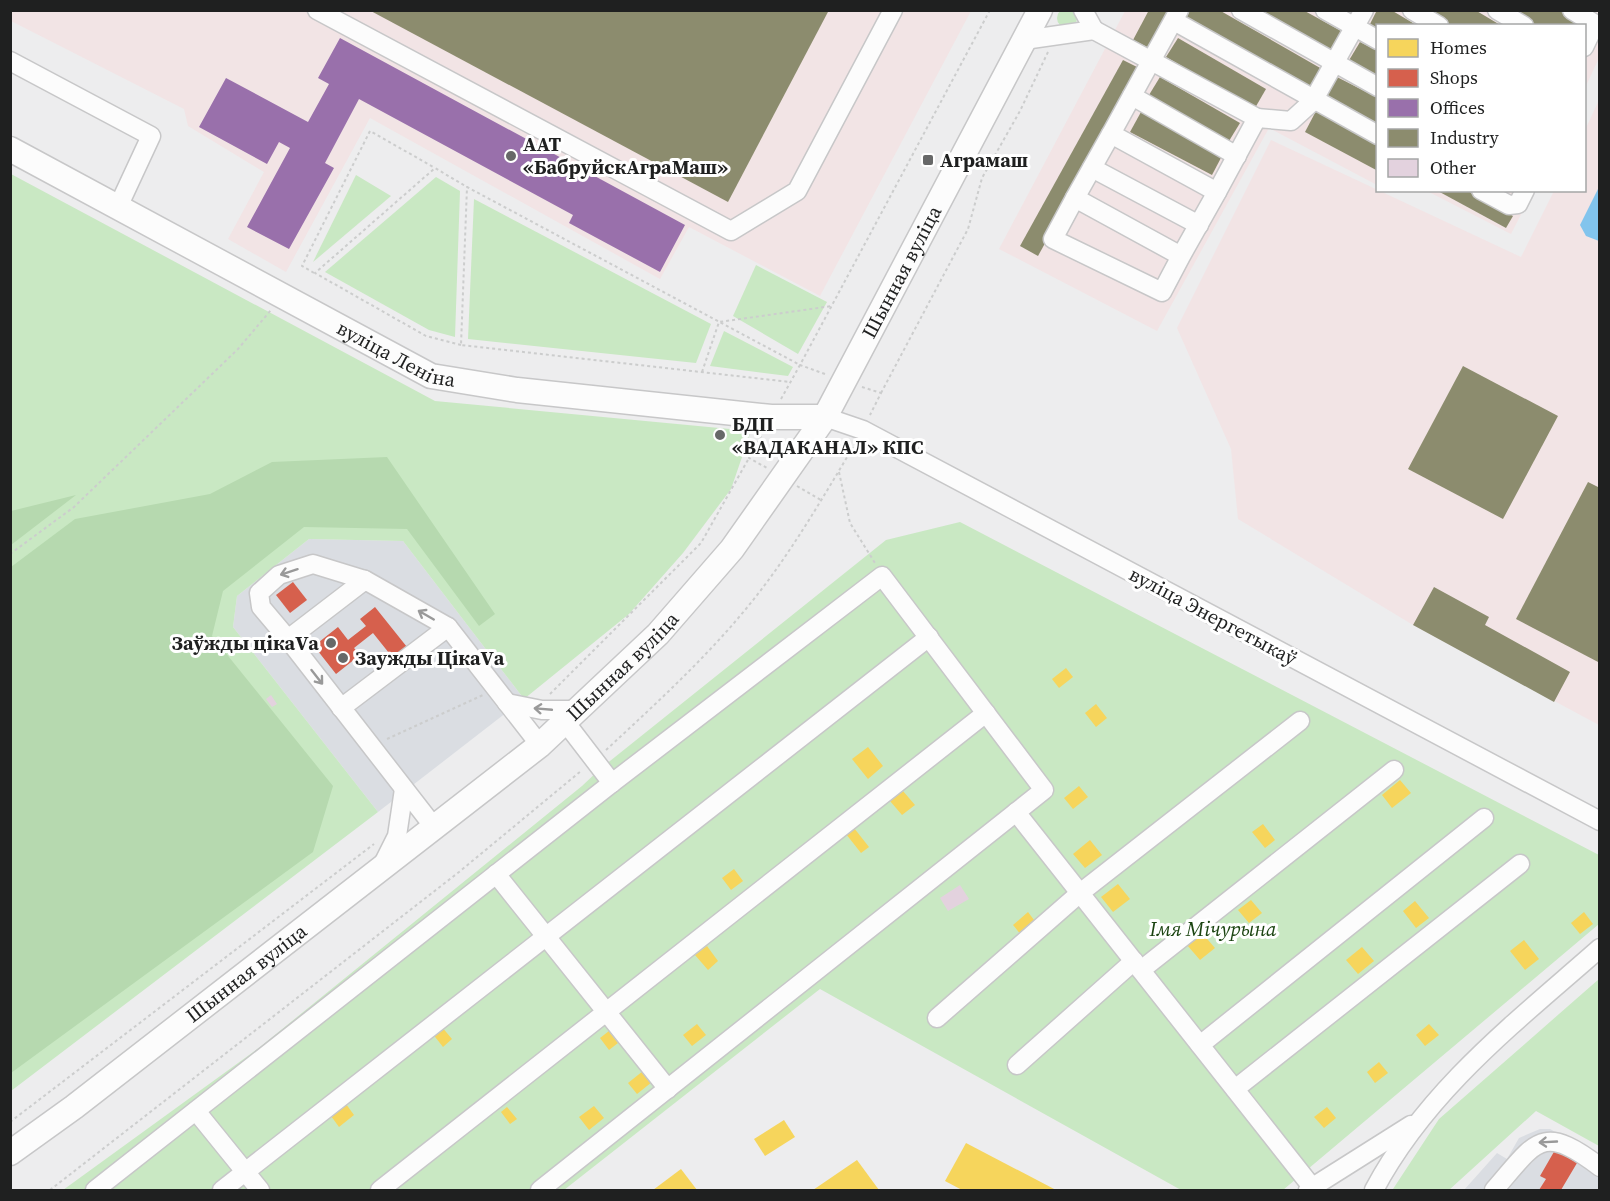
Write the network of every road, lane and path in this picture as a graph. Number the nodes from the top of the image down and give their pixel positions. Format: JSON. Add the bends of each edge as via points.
{"nodes":[{"id":1,"x":317,"y":10,"type":"edge"},
{"id":2,"x":893,"y":10,"type":"edge"},
{"id":3,"x":990,"y":10,"type":"edge"},
{"id":4,"x":1040,"y":10,"type":"edge"},
{"id":5,"x":1083,"y":10,"type":"edge"},
{"id":6,"x":1241,"y":10,"type":"edge"},
{"id":7,"x":1325,"y":10,"type":"edge"},
{"id":8,"x":1364,"y":10,"type":"edge"},
{"id":9,"x":1412,"y":10,"type":"edge"},
{"id":10,"x":1497,"y":10,"type":"edge"},
{"id":11,"x":1572,"y":10,"type":"edge"},
{"id":12,"x":1176,"y":16,"type":"edge"},
{"id":13,"x":1436,"y":24,"type":"edge"},
{"id":14,"x":1521,"y":24,"type":"edge"},
{"id":15,"x":1354,"y":27,"type":"junction"},
{"id":16,"x":1094,"y":30,"type":"junction"},
{"id":17,"x":1056,"y":36,"type":"junction"},
{"id":18,"x":1376,"y":39,"type":"edge"},
{"id":19,"x":1024,"y":40,"type":"junction"},
{"id":20,"x":1586,"y":43,"type":"edge"},
{"id":21,"x":10,"y":61,"type":"edge"},
{"id":22,"x":1152,"y":61,"type":"junction"},
{"id":23,"x":1334,"y":63,"type":"junction"},
{"id":24,"x":1376,"y":86,"type":"edge"},
{"id":25,"x":1132,"y":96,"type":"junction"},
{"id":26,"x":1313,"y":101,"type":"junction"},
{"id":27,"x":1257,"y":118,"type":"junction"},
{"id":28,"x":1111,"y":134,"type":"junction"},
{"id":29,"x":1376,"y":134,"type":"edge"},
{"id":30,"x":10,"y":149,"type":"edge"},
{"id":31,"x":1237,"y":156,"type":"junction"},
{"id":32,"x":435,"y":168,"type":"junction"},
{"id":33,"x":1092,"y":168,"type":"junction"},
{"id":34,"x":467,"y":187,"type":"junction"},
{"id":35,"x":1217,"y":192,"type":"junction"},
{"id":36,"x":1485,"y":192,"type":"edge"},
{"id":37,"x":1524,"y":192,"type":"edge"},
{"id":38,"x":1075,"y":198,"type":"junction"},
{"id":39,"x":118,"y":207,"type":"junction"},
{"id":40,"x":1199,"y":225,"type":"junction"},
{"id":41,"x":1181,"y":256,"type":"junction"},
{"id":42,"x":315,"y":273,"type":"junction"},
{"id":43,"x":282,"y":296,"type":"junction"},
{"id":44,"x":832,"y":306,"type":"junction"},
{"id":45,"x":719,"y":322,"type":"junction"},
{"id":46,"x":461,"y":345,"type":"junction"},
{"id":47,"x":800,"y":365,"type":"junction"},
{"id":48,"x":702,"y":372,"type":"junction"},
{"id":49,"x":843,"y":381,"type":"junction"},
{"id":50,"x":790,"y":382,"type":"junction"},
{"id":51,"x":881,"y":393,"type":"junction"},
{"id":52,"x":771,"y":417,"type":"junction"},
{"id":53,"x":825,"y":417,"type":"junction"},
{"id":54,"x":863,"y":430,"type":"junction"},
{"id":55,"x":749,"y":458,"type":"junction"},
{"id":56,"x":839,"y":471,"type":"junction"},
{"id":57,"x":783,"y":478,"type":"junction"},
{"id":58,"x":822,"y":500,"type":"junction"},
{"id":59,"x":10,"y":554,"type":"edge"},
{"id":60,"x":882,"y":576,"type":"junction"},
{"id":61,"x":365,"y":580,"type":"junction"},
{"id":62,"x":448,"y":627,"type":"junction"},
{"id":63,"x":929,"y":638,"type":"junction"},
{"id":64,"x":288,"y":639,"type":"junction"},
{"id":65,"x":502,"y":696,"type":"junction"},
{"id":66,"x":547,"y":696,"type":"dead end"},
{"id":67,"x":341,"y":708,"type":"junction"},
{"id":68,"x":986,"y":713,"type":"junction"},
{"id":69,"x":573,"y":716,"type":"junction"},
{"id":70,"x":1300,"y":721,"type":"dead end"},
{"id":71,"x":540,"y":745,"type":"junction"},
{"id":72,"x":371,"y":746,"type":"junction"},
{"id":73,"x":594,"y":760,"type":"junction"},
{"id":74,"x":1394,"y":770,"type":"dead end"},
{"id":75,"x":612,"y":783,"type":"junction"},
{"id":76,"x":404,"y":789,"type":"junction"},
{"id":77,"x":1016,"y":812,"type":"junction"},
{"id":78,"x":1484,"y":818,"type":"dead end"},
{"id":79,"x":1599,"y":821,"type":"edge"},
{"id":80,"x":400,"y":824,"type":"junction"},
{"id":81,"x":434,"y":827,"type":"junction"},
{"id":82,"x":1520,"y":864,"type":"dead end"},
{"id":83,"x":380,"y":869,"type":"junction"},
{"id":84,"x":496,"y":874,"type":"junction"},
{"id":85,"x":1080,"y":893,"type":"junction"},
{"id":86,"x":546,"y":937,"type":"junction"},
{"id":87,"x":1599,"y":948,"type":"edge"},
{"id":88,"x":1137,"y":966,"type":"junction"},
{"id":89,"x":606,"y":1012,"type":"junction"},
{"id":90,"x":937,"y":1018,"type":"dead end"},
{"id":91,"x":1200,"y":1045,"type":"junction"},
{"id":92,"x":1017,"y":1065,"type":"dead end"},
{"id":93,"x":668,"y":1089,"type":"junction"},
{"id":94,"x":1235,"y":1089,"type":"junction"},
{"id":95,"x":196,"y":1111,"type":"junction"},
{"id":96,"x":1418,"y":1121,"type":"junction"},
{"id":97,"x":10,"y":1122,"type":"edge"},
{"id":98,"x":10,"y":1153,"type":"edge"},
{"id":99,"x":1599,"y":1167,"type":"edge"},
{"id":100,"x":246,"y":1172,"type":"junction"},
{"id":101,"x":1310,"y":1189,"type":"edge"},
{"id":102,"x":50,"y":1191,"type":"edge"},
{"id":103,"x":95,"y":1191,"type":"edge"},
{"id":104,"x":222,"y":1191,"type":"edge"},
{"id":105,"x":260,"y":1191,"type":"edge"},
{"id":106,"x":380,"y":1191,"type":"edge"},
{"id":107,"x":540,"y":1191,"type":"edge"},
{"id":108,"x":1374,"y":1191,"type":"edge"},
{"id":109,"x":1494,"y":1191,"type":"edge"}],
"edges":[{"from":1,"to":2,"type":"street","via":[[731,231],[797,191]]},
{"from":3,"to":44,"type":"path"},
{"from":4,"to":19,"type":"main road","name":"Шынная вуліца"},
{"from":5,"to":16,"type":"street"},
{"from":6,"to":23,"type":"street"},
{"from":7,"to":15,"type":"street"},
{"from":8,"to":15,"type":"street"},
{"from":9,"to":13,"type":"street"},
{"from":10,"to":14,"type":"street"},
{"from":11,"to":20,"type":"street","via":[[1595,24]]},
{"from":12,"to":22,"type":"street"},
{"from":12,"to":26,"type":"street"},
{"from":15,"to":18,"type":"street"},
{"from":15,"to":23,"type":"street"},
{"from":16,"to":17,"type":"street"},
{"from":16,"to":22,"type":"street"},
{"from":17,"to":19,"type":"street"},
{"from":17,"to":51,"type":"path","via":[[1020,111],[981,178],[968,229]]},
{"from":19,"to":49,"type":"main road","name":"Шынная вуліца"},
{"from":21,"to":39,"type":"street","via":[[151,136]]},
{"from":22,"to":25,"type":"street"},
{"from":22,"to":27,"type":"street"},
{"from":23,"to":24,"type":"street"},
{"from":23,"to":26,"type":"street"},
{"from":25,"to":28,"type":"street"},
{"from":25,"to":31,"type":"street"},
{"from":26,"to":27,"type":"street","via":[[1291,121]]},
{"from":26,"to":29,"type":"street"},
{"from":27,"to":31,"type":"street"},
{"from":28,"to":33,"type":"street"},
{"from":28,"to":35,"type":"street"},
{"from":30,"to":39,"type":"main road","name":"вуліца Леніна"},
{"from":31,"to":35,"type":"street"},
{"from":32,"to":34,"type":"path"},
{"from":32,"to":42,"type":"path"},
{"from":32,"to":42,"type":"path","via":[[370,131],[302,266]]},
{"from":33,"to":38,"type":"street"},
{"from":33,"to":40,"type":"street"},
{"from":34,"to":45,"type":"path"},
{"from":34,"to":46,"type":"path"},
{"from":35,"to":40,"type":"street"},
{"from":36,"to":37,"type":"street","via":[[1509,205],[1518,204]]},
{"from":38,"to":41,"type":"street"},
{"from":38,"to":41,"type":"street","via":[[1053,239],[1162,292]]},
{"from":39,"to":43,"type":"main road","name":"вуліца Леніна"},
{"from":40,"to":41,"type":"street"},
{"from":42,"to":46,"type":"path","via":[[426,336]]},
{"from":43,"to":52,"type":"main road","name":"вуліца Леніна","via":[[430,376],[517,390]]},
{"from":43,"to":59,"type":"path","via":[[238,349],[74,507]]},
{"from":44,"to":45,"type":"path"},
{"from":44,"to":47,"type":"path"},
{"from":45,"to":47,"type":"path"},
{"from":45,"to":48,"type":"path"},
{"from":46,"to":48,"type":"path"},
{"from":47,"to":49,"type":"path"},
{"from":47,"to":50,"type":"path"},
{"from":48,"to":50,"type":"path"},
{"from":49,"to":51,"type":"path"},
{"from":49,"to":53,"type":"main road","name":"Шынная вуліца"},
{"from":50,"to":52,"type":"path"},
{"from":51,"to":54,"type":"path"},
{"from":52,"to":53,"type":"main road","name":"вуліца Леніна"},
{"from":52,"to":55,"type":"path"},
{"from":53,"to":54,"type":"street","name":"вуліца Энергетыкаў"},
{"from":53,"to":57,"type":"main road","name":"Шынная вуліца"},
{"from":54,"to":56,"type":"path"},
{"from":54,"to":79,"type":"street","name":"вуліца Энергетыкаў"},
{"from":55,"to":57,"type":"path"},
{"from":55,"to":66,"type":"path","via":[[701,543]]},
{"from":56,"to":58,"type":"path"},
{"from":56,"to":60,"type":"path","via":[[850,523]]},
{"from":57,"to":58,"type":"path"},
{"from":57,"to":69,"type":"main road","name":"Шынная вуліца","via":[[732,549],[665,625]]},
{"from":58,"to":73,"type":"path","via":[[764,586],[690,671]]},
{"from":60,"to":63,"type":"street"},
{"from":60,"to":75,"type":"street"},
{"from":62,"to":61,"type":"street","one_way":true},
{"from":61,"to":64,"type":"street"},
{"from":61,"to":64,"type":"street","one_way":true,"via":[[314,564],[279,575],[259,593],[261,607]]},
{"from":62,"to":65,"type":"street"},
{"from":62,"to":67,"type":"street"},
{"from":63,"to":68,"type":"street"},
{"from":63,"to":86,"type":"street"},
{"from":64,"to":67,"type":"street","one_way":true},
{"from":69,"to":65,"type":"street","one_way":true},
{"from":65,"to":71,"type":"street"},
{"from":65,"to":72,"type":"path"},
{"from":67,"to":72,"type":"street"},
{"from":68,"to":77,"type":"street","via":[[1044,790]]},
{"from":68,"to":89,"type":"street"},
{"from":69,"to":71,"type":"main road","name":"Шынная вуліца"},
{"from":69,"to":73,"type":"street"},
{"from":70,"to":85,"type":"street"},
{"from":71,"to":81,"type":"main road","name":"Шынная вуліца"},
{"from":72,"to":76,"type":"street"},
{"from":73,"to":75,"type":"street"},
{"from":73,"to":102,"type":"path","via":[[459,872]]},
{"from":74,"to":88,"type":"street"},
{"from":75,"to":84,"type":"street"},
{"from":76,"to":80,"type":"street"},
{"from":76,"to":81,"type":"street"},
{"from":77,"to":85,"type":"street"},
{"from":77,"to":93,"type":"street"},
{"from":78,"to":91,"type":"street"},
{"from":80,"to":83,"type":"street"},
{"from":80,"to":97,"type":"path"},
{"from":81,"to":83,"type":"main road","name":"Шынная вуліца"},
{"from":82,"to":94,"type":"street"},
{"from":83,"to":98,"type":"main road","name":"Шынная вуліца"},
{"from":84,"to":86,"type":"street"},
{"from":84,"to":95,"type":"street"},
{"from":85,"to":88,"type":"street"},
{"from":85,"to":90,"type":"street"},
{"from":86,"to":89,"type":"street"},
{"from":86,"to":100,"type":"street"},
{"from":87,"to":96,"type":"street","via":[[1465,1067]]},
{"from":88,"to":91,"type":"street"},
{"from":88,"to":92,"type":"street"},
{"from":89,"to":93,"type":"street"},
{"from":89,"to":106,"type":"street"},
{"from":91,"to":94,"type":"street"},
{"from":93,"to":107,"type":"street"},
{"from":94,"to":101,"type":"street"},
{"from":95,"to":100,"type":"street"},
{"from":95,"to":103,"type":"street"},
{"from":96,"to":101,"type":"street"},
{"from":96,"to":108,"type":"street"},
{"from":99,"to":109,"type":"street","one_way":true,"via":[[1555,1140],[1537,1143]]},
{"from":100,"to":104,"type":"street"},
{"from":100,"to":105,"type":"street"}]}
